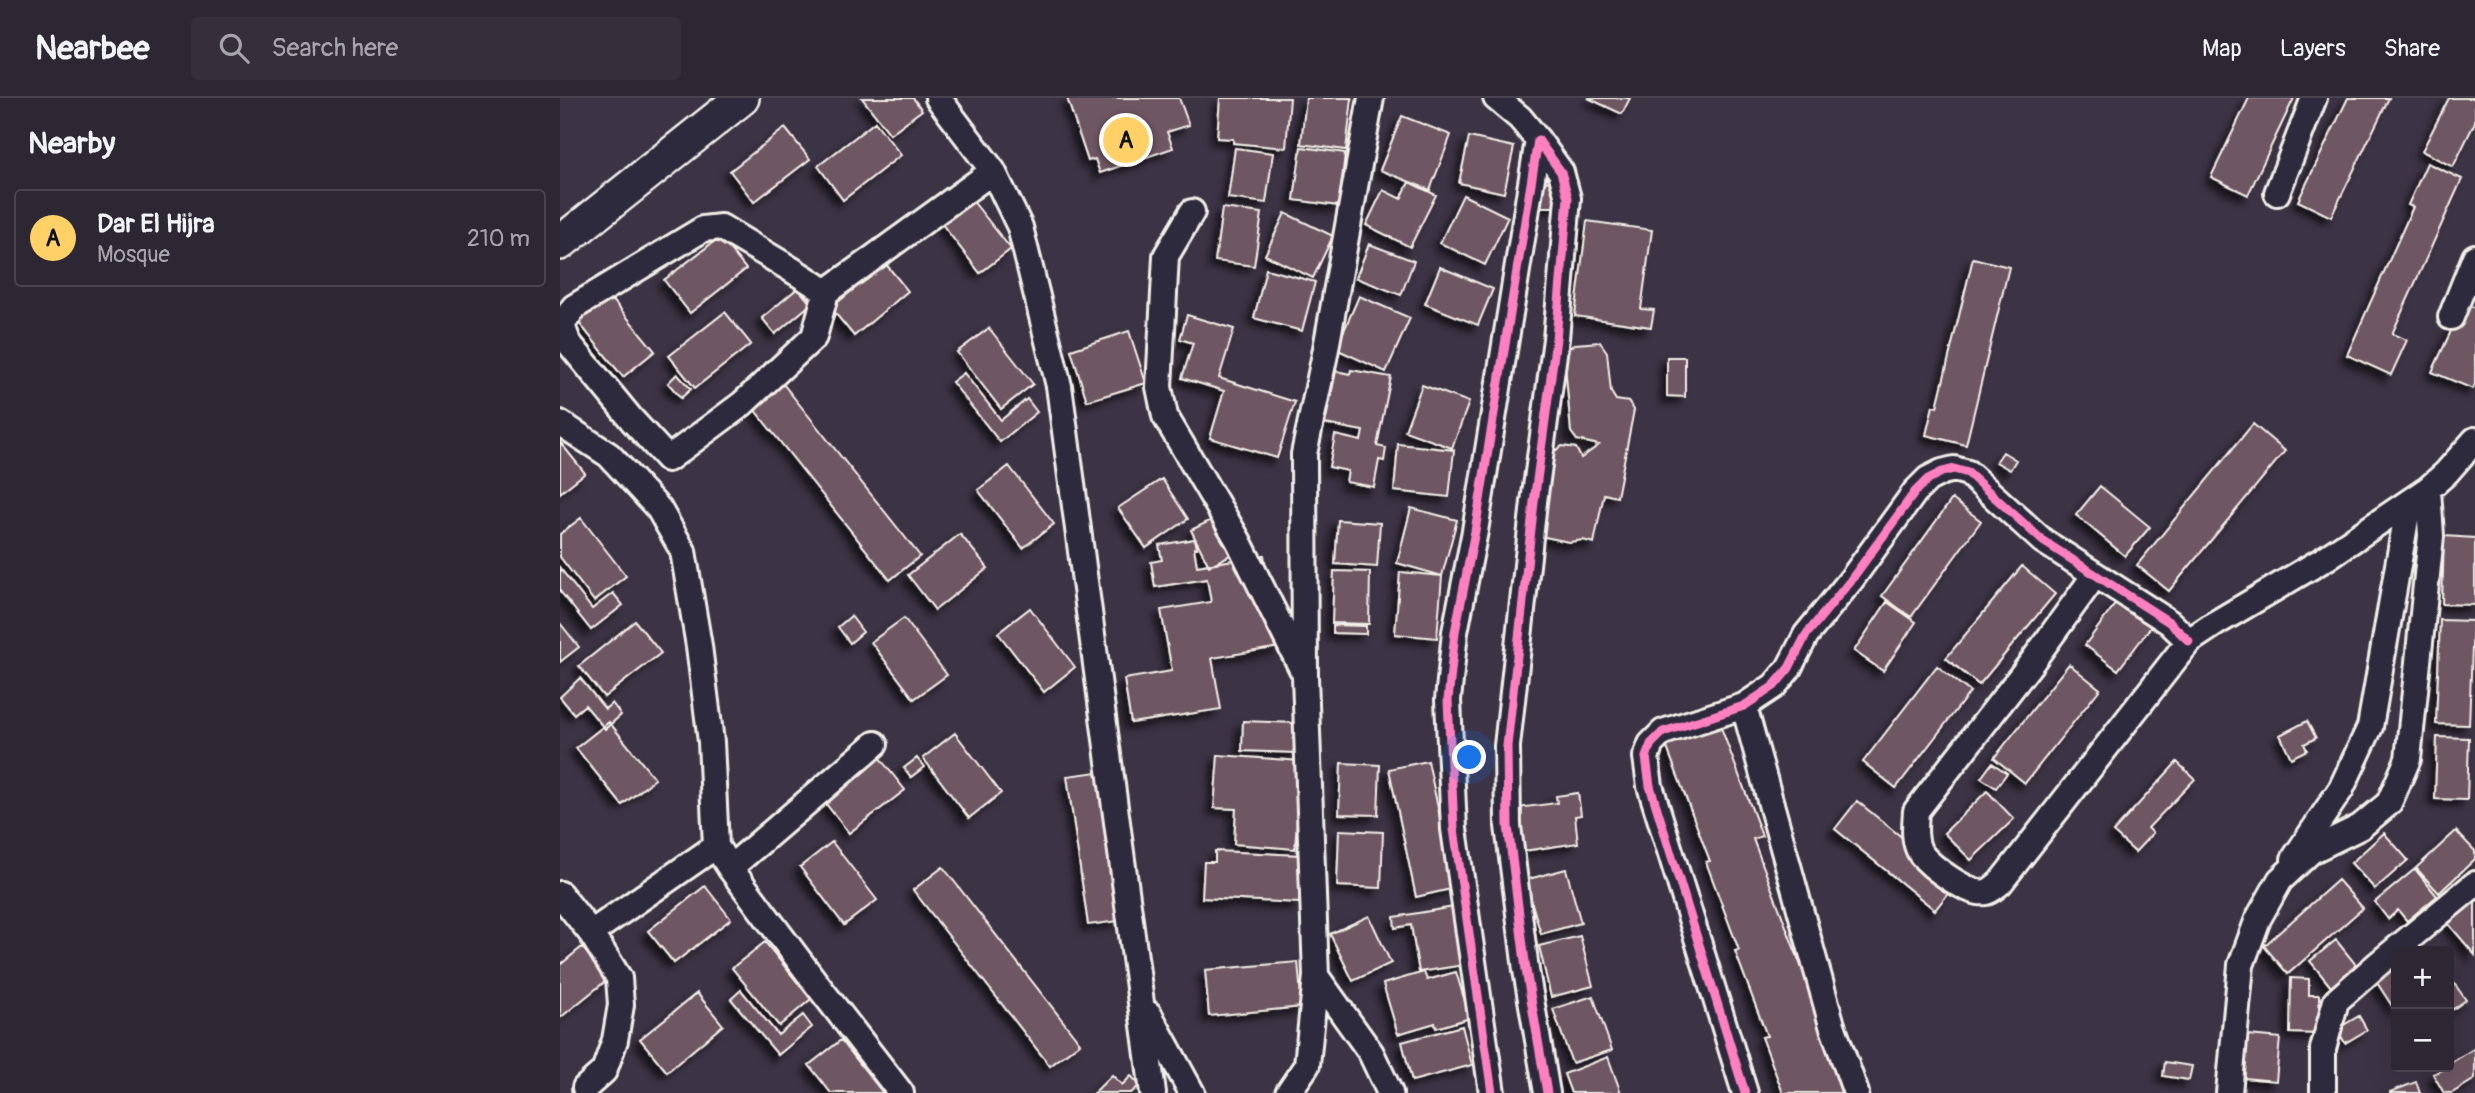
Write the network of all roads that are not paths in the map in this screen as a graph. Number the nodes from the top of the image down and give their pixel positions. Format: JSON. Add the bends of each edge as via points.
{"nodes":[{"id":1,"x":741,"y":98,"type":"edge"},
{"id":2,"x":938,"y":98,"type":"edge"},
{"id":3,"x":1371,"y":98,"type":"edge"},
{"id":4,"x":1497,"y":98,"type":"edge"},
{"id":5,"x":2314,"y":98,"type":"edge"},
{"id":6,"x":1538,"y":140,"type":"junction"},
{"id":7,"x":993,"y":171,"type":"junction"},
{"id":8,"x":2277,"y":193,"type":"dead end"},
{"id":9,"x":1192,"y":212,"type":"dead end"},
{"id":10,"x":560,"y":243,"type":"edge"},
{"id":11,"x":2475,"y":257,"type":"edge"},
{"id":12,"x":826,"y":292,"type":"junction"},
{"id":13,"x":2451,"y":317,"type":"dead end"},
{"id":14,"x":560,"y":423,"type":"edge"},
{"id":15,"x":2475,"y":440,"type":"edge"},
{"id":16,"x":2418,"y":495,"type":"junction"},
{"id":17,"x":2095,"y":575,"type":"junction"},
{"id":18,"x":2189,"y":641,"type":"junction"},
{"id":19,"x":1305,"y":677,"type":"junction"},
{"id":20,"x":1744,"y":706,"type":"junction"},
{"id":21,"x":875,"y":744,"type":"dead end"},
{"id":22,"x":716,"y":846,"type":"junction"},
{"id":23,"x":730,"y":869,"type":"junction"},
{"id":24,"x":2280,"y":880,"type":"junction"},
{"id":25,"x":2475,"y":884,"type":"edge"},
{"id":26,"x":560,"y":894,"type":"edge"},
{"id":27,"x":591,"y":933,"type":"junction"},
{"id":28,"x":1316,"y":976,"type":"junction"},
{"id":29,"x":1141,"y":999,"type":"junction"},
{"id":30,"x":585,"y":1088,"type":"dead end"},
{"id":31,"x":901,"y":1093,"type":"edge"},
{"id":32,"x":1153,"y":1093,"type":"edge"},
{"id":33,"x":1192,"y":1093,"type":"edge"},
{"id":34,"x":1288,"y":1093,"type":"edge"},
{"id":35,"x":1390,"y":1093,"type":"edge"},
{"id":36,"x":1492,"y":1093,"type":"edge"},
{"id":37,"x":1547,"y":1093,"type":"edge"},
{"id":38,"x":1745,"y":1093,"type":"edge"},
{"id":39,"x":1856,"y":1093,"type":"edge"},
{"id":40,"x":2229,"y":1093,"type":"edge"},
{"id":41,"x":2323,"y":1093,"type":"edge"}],
"edges":[{"from":1,"to":10,"type":"street"},
{"from":2,"to":7,"type":"street"},
{"from":3,"to":19,"type":"street","via":[[1304,454]]},
{"from":4,"to":6,"type":"street"},
{"from":5,"to":8,"type":"street"},
{"from":6,"to":36,"type":"street","via":[[1455,632],[1448,700],[1454,830]]},
{"from":6,"to":37,"type":"street","via":[[1561,172],[1568,198],[1556,339],[1507,746],[1508,826]]},
{"from":7,"to":12,"type":"street"},
{"from":7,"to":29,"type":"street","via":[[1020,227],[1059,386]]},
{"from":9,"to":19,"type":"street","via":[[1166,256],[1159,387],[1165,416],[1238,540]]},
{"from":11,"to":13,"type":"street"},
{"from":12,"to":12,"type":"street","via":[[721,227],[703,229],[574,307],[562,325],[568,342],[668,460],[742,404],[814,337]]},
{"from":14,"to":22,"type":"street","via":[[609,455],[659,509],[683,551],[711,742]]},
{"from":15,"to":16,"type":"street"},
{"from":16,"to":18,"type":"street","via":[[2326,558]]},
{"from":16,"to":24,"type":"street","via":[[2370,727],[2341,789]]},
{"from":16,"to":24,"type":"street","via":[[2431,536],[2408,759],[2389,803],[2360,827],[2311,851]]},
{"from":17,"to":18,"type":"street","via":[[2169,621]]},
{"from":17,"to":18,"type":"street","via":[[1916,811],[1914,834],[1921,854],[1955,882],[1972,892],[1987,892],[2000,883]]},
{"from":17,"to":20,"type":"street","via":[[2043,541],[1968,473],[1942,472],[1915,492],[1806,635],[1774,686]]},
{"from":19,"to":28,"type":"street"},
{"from":20,"to":38,"type":"street","via":[[1663,732],[1646,757],[1650,786]]},
{"from":20,"to":39,"type":"street","via":[[1832,1025]]},
{"from":21,"to":23,"type":"street"},
{"from":22,"to":23,"type":"street"},
{"from":22,"to":27,"type":"street"},
{"from":23,"to":31,"type":"street"},
{"from":24,"to":40,"type":"street","via":[[2258,919],[2241,965]]},
{"from":25,"to":41,"type":"street","via":[[2336,1001],[2323,1049]]},
{"from":26,"to":27,"type":"street"},
{"from":27,"to":30,"type":"street","via":[[620,978],[621,1005],[604,1071]]},
{"from":28,"to":34,"type":"street","via":[[1307,1065]]},
{"from":28,"to":35,"type":"street","via":[[1371,1053]]},
{"from":29,"to":32,"type":"street"},
{"from":29,"to":33,"type":"street"}]}
